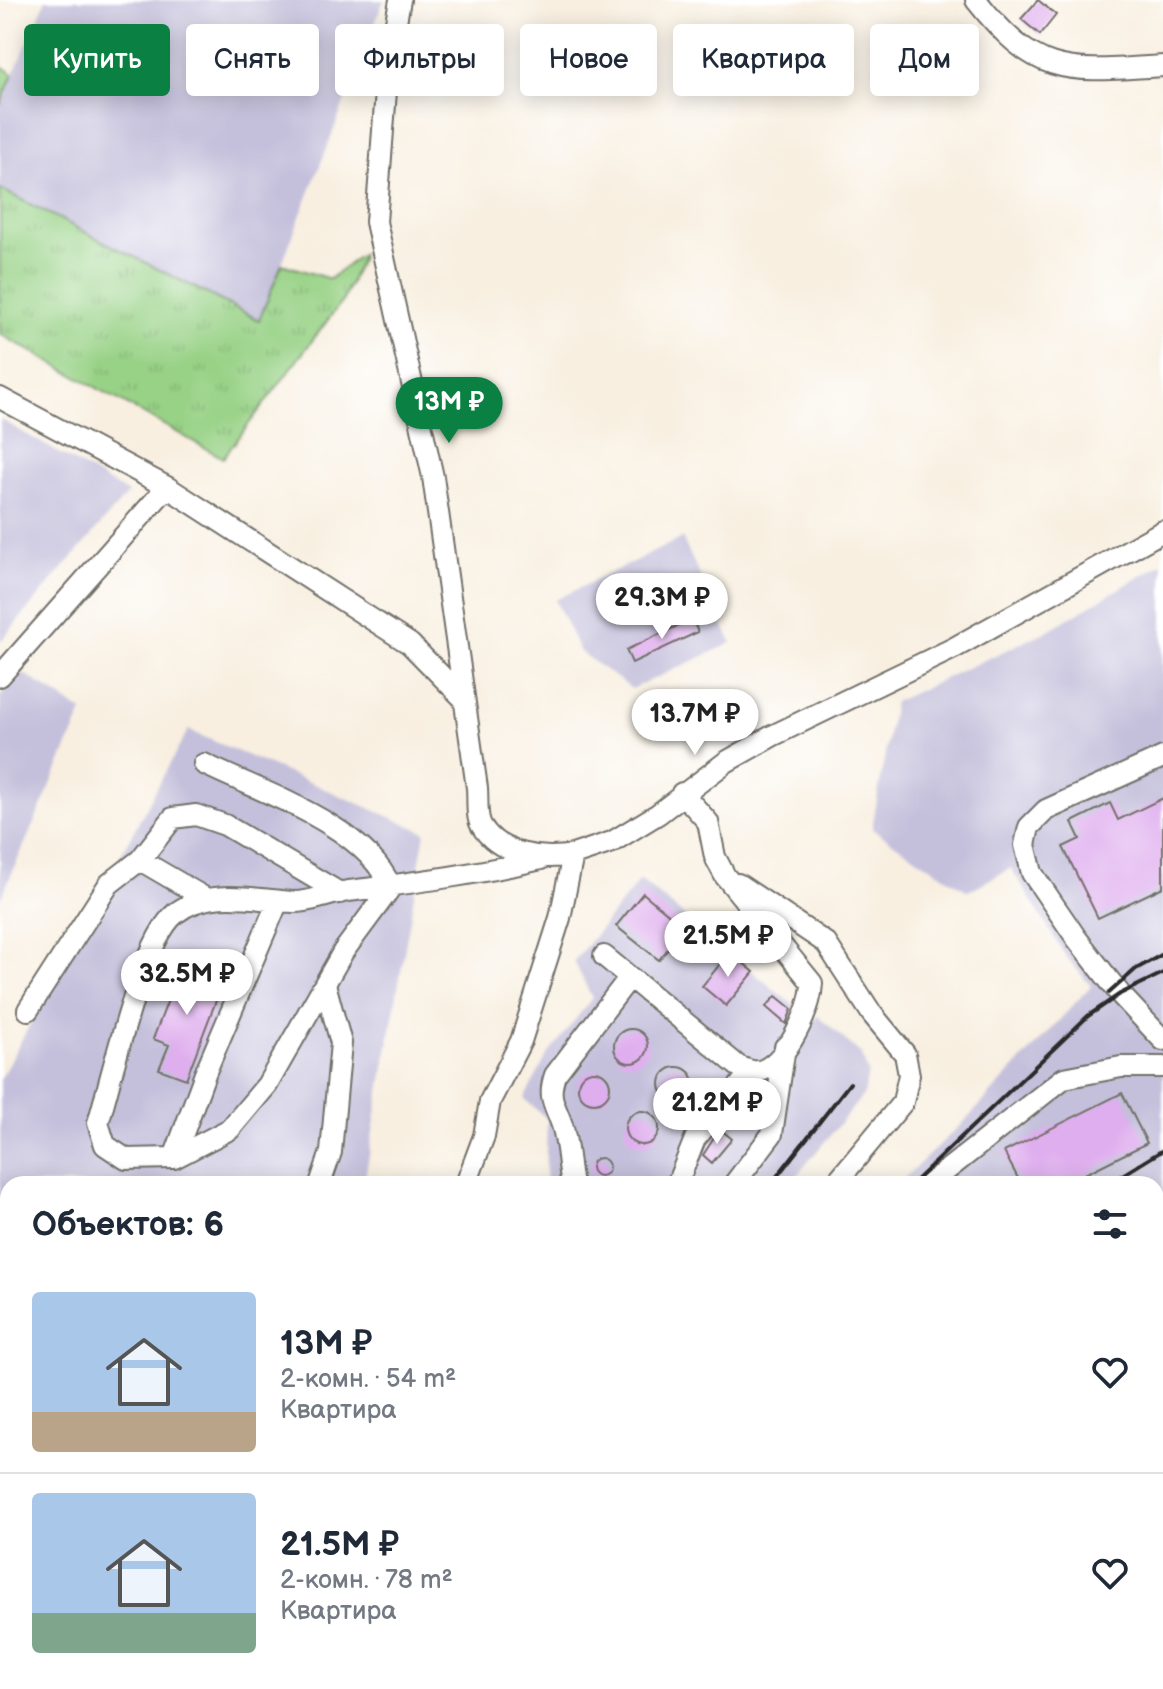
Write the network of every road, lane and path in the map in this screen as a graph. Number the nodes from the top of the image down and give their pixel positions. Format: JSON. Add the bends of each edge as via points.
{"nodes":[{"id":1,"x":400,"y":0,"type":"edge"},
{"id":2,"x":976,"y":0,"type":"edge"},
{"id":3,"x":1001,"y":0,"type":"edge"},
{"id":4,"x":998,"y":28,"type":"junction"},
{"id":5,"x":1163,"y":66,"type":"edge"},
{"id":6,"x":0,"y":398,"type":"edge"},
{"id":7,"x":167,"y":487,"type":"junction"},
{"id":8,"x":1163,"y":531,"type":"edge"},
{"id":9,"x":0,"y":676,"type":"edge"},
{"id":10,"x":464,"y":699,"type":"junction"},
{"id":11,"x":1163,"y":757,"type":"edge"},
{"id":12,"x":204,"y":764,"type":"dead end"},
{"id":13,"x":682,"y":793,"type":"junction"},
{"id":14,"x":573,"y":855,"type":"junction"},
{"id":15,"x":541,"y":859,"type":"junction"},
{"id":16,"x":140,"y":860,"type":"junction"},
{"id":17,"x":725,"y":876,"type":"junction"},
{"id":18,"x":391,"y":887,"type":"junction"},
{"id":19,"x":340,"y":893,"type":"junction"},
{"id":20,"x":205,"y":898,"type":"junction"},
{"id":21,"x":278,"y":901,"type":"junction"},
{"id":22,"x":604,"y":956,"type":"dead end"},
{"id":23,"x":629,"y":978,"type":"junction"},
{"id":24,"x":325,"y":984,"type":"junction"},
{"id":25,"x":28,"y":1010,"type":"dead end"},
{"id":26,"x":1163,"y":1040,"type":"edge"},
{"id":27,"x":785,"y":1047,"type":"junction"},
{"id":28,"x":1163,"y":1067,"type":"edge"},
{"id":29,"x":751,"y":1072,"type":"junction"},
{"id":30,"x":174,"y":1158,"type":"junction"},
{"id":31,"x":323,"y":1176,"type":"edge"},
{"id":32,"x":469,"y":1176,"type":"edge"},
{"id":33,"x":571,"y":1176,"type":"edge"},
{"id":34,"x":682,"y":1176,"type":"edge"},
{"id":35,"x":740,"y":1176,"type":"edge"},
{"id":36,"x":842,"y":1176,"type":"edge"},
{"id":37,"x":939,"y":1176,"type":"edge"}],
"edges":[{"from":1,"to":10,"type":"street","via":[[388,65],[376,222],[433,477]]},
{"from":2,"to":4,"type":"street"},
{"from":3,"to":4,"type":"street"},
{"from":4,"to":5,"type":"street","via":[[1049,65],[1106,70]]},
{"from":6,"to":7,"type":"street"},
{"from":7,"to":9,"type":"street"},
{"from":7,"to":10,"type":"street","via":[[410,644]]},
{"from":8,"to":13,"type":"street","via":[[954,648],[772,736]]},
{"from":10,"to":15,"type":"street","via":[[479,823],[508,847]]},
{"from":11,"to":26,"type":"street","via":[[1046,810],[1029,827],[1025,845],[1032,873],[1077,939]]},
{"from":12,"to":18,"type":"street","via":[[350,837],[384,870]]},
{"from":13,"to":14,"type":"street","via":[[612,842]]},
{"from":13,"to":17,"type":"street","via":[[708,822]]},
{"from":14,"to":15,"type":"street"},
{"from":14,"to":32,"type":"street","via":[[560,918],[521,1041],[490,1101]]},
{"from":15,"to":18,"type":"street"},
{"from":16,"to":19,"type":"street","via":[[173,818],[196,815],[249,838]]},
{"from":16,"to":20,"type":"street"},
{"from":16,"to":25,"type":"street","via":[[109,884]]},
{"from":17,"to":27,"type":"street","via":[[812,983],[806,1016]]},
{"from":17,"to":36,"type":"street","via":[[826,943],[905,1054],[909,1075],[903,1102]]},
{"from":18,"to":19,"type":"street"},
{"from":18,"to":24,"type":"street"},
{"from":19,"to":21,"type":"street"},
{"from":20,"to":21,"type":"street"},
{"from":20,"to":30,"type":"street","via":[[175,914],[149,955],[98,1123],[105,1145],[126,1159]]},
{"from":21,"to":30,"type":"street"},
{"from":22,"to":23,"type":"street"},
{"from":23,"to":29,"type":"street"},
{"from":23,"to":33,"type":"street","via":[[555,1075],[550,1089],[563,1126]]},
{"from":24,"to":30,"type":"street","via":[[267,1085],[230,1129]]},
{"from":24,"to":31,"type":"street","via":[[341,1043],[331,1152]]},
{"from":27,"to":29,"type":"street","via":[[763,1071]]},
{"from":27,"to":35,"type":"street","via":[[772,1134]]},
{"from":28,"to":37,"type":"street","via":[[1121,1067],[1064,1078]]},
{"from":29,"to":34,"type":"street","via":[[695,1139]]}]}
